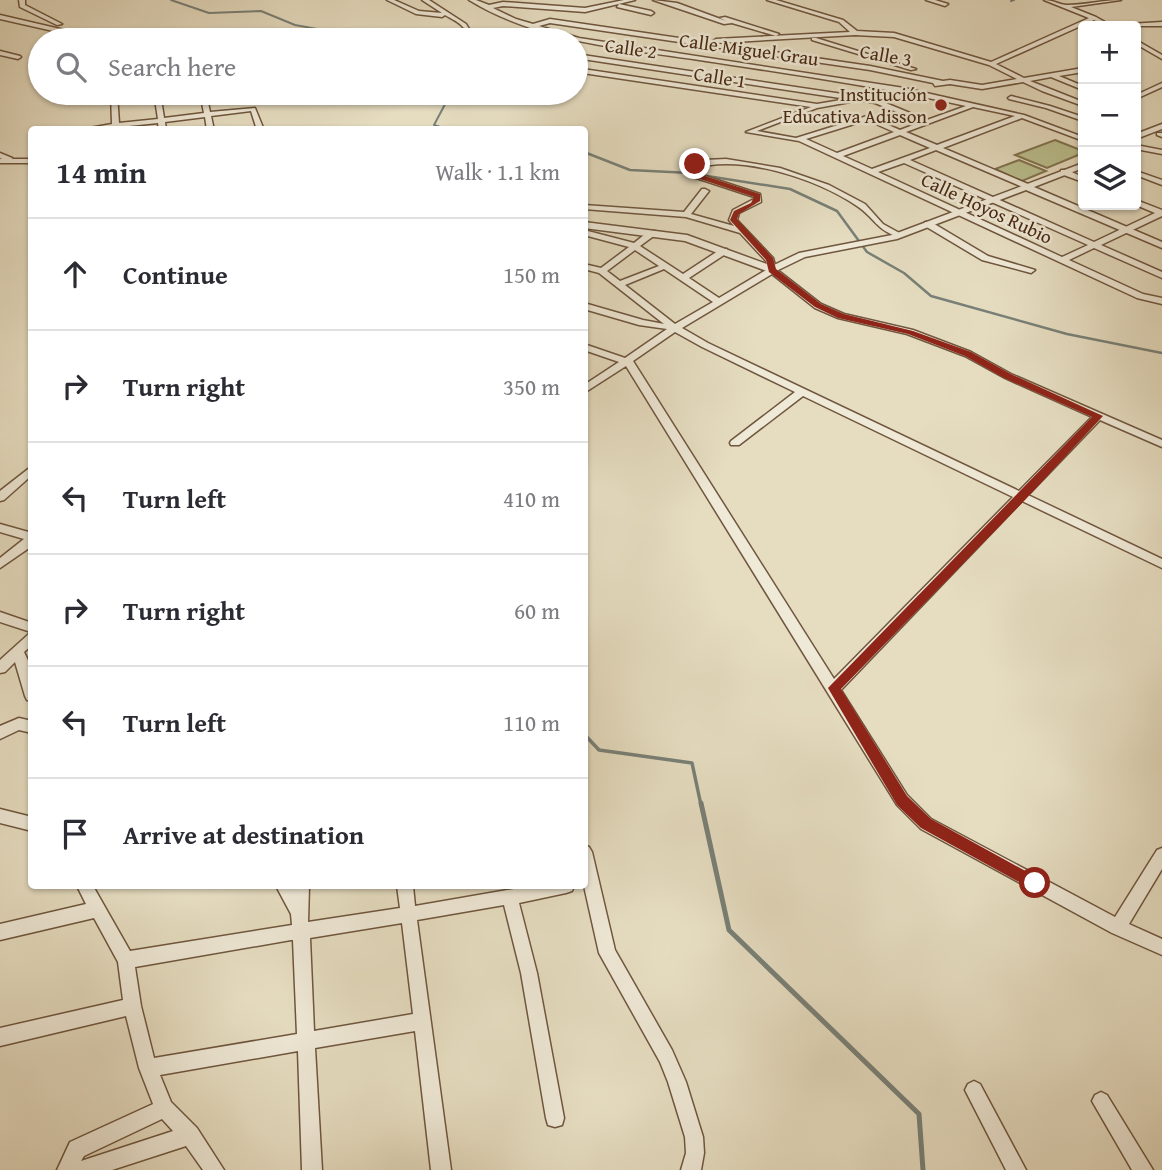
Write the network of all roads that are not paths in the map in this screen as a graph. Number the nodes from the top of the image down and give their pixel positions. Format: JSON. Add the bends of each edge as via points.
{"nodes":[{"id":1,"x":22,"y":0,"type":"edge"},
{"id":2,"x":390,"y":0,"type":"edge"},
{"id":3,"x":425,"y":0,"type":"edge"},
{"id":4,"x":472,"y":0,"type":"edge"},
{"id":5,"x":577,"y":0,"type":"edge"},
{"id":6,"x":632,"y":0,"type":"edge"},
{"id":7,"x":656,"y":0,"type":"edge"},
{"id":8,"x":770,"y":0,"type":"edge"},
{"id":9,"x":795,"y":0,"type":"edge"},
{"id":10,"x":929,"y":0,"type":"edge"},
{"id":11,"x":1047,"y":0,"type":"edge"},
{"id":12,"x":1115,"y":0,"type":"edge"},
{"id":13,"x":783,"y":4,"type":"junction"},
{"id":14,"x":945,"y":4,"type":"dead end"},
{"id":15,"x":615,"y":5,"type":"junction"},
{"id":16,"x":488,"y":7,"type":"junction"},
{"id":17,"x":1065,"y":7,"type":"junction"},
{"id":18,"x":566,"y":9,"type":"junction"},
{"id":19,"x":651,"y":13,"type":"dead end"},
{"id":20,"x":446,"y":15,"type":"junction"},
{"id":21,"x":0,"y":17,"type":"edge"},
{"id":22,"x":721,"y":17,"type":"dead end"},
{"id":23,"x":1094,"y":18,"type":"junction"},
{"id":24,"x":1100,"y":21,"type":"edge"},
{"id":25,"x":728,"y":22,"type":"junction"},
{"id":26,"x":1162,"y":24,"type":"edge"},
{"id":27,"x":1141,"y":25,"type":"edge"},
{"id":28,"x":532,"y":26,"type":"junction"},
{"id":29,"x":45,"y":28,"type":"edge"},
{"id":30,"x":63,"y":28,"type":"edge"},
{"id":31,"x":466,"y":28,"type":"edge"},
{"id":32,"x":539,"y":28,"type":"edge"},
{"id":33,"x":855,"y":33,"type":"junction"},
{"id":34,"x":803,"y":36,"type":"junction"},
{"id":35,"x":782,"y":37,"type":"junction"},
{"id":36,"x":793,"y":37,"type":"junction"},
{"id":37,"x":659,"y":38,"type":"junction"},
{"id":38,"x":750,"y":38,"type":"junction"},
{"id":39,"x":588,"y":41,"type":"edge"},
{"id":40,"x":695,"y":43,"type":"junction"},
{"id":41,"x":834,"y":45,"type":"junction"},
{"id":42,"x":1141,"y":45,"type":"edge"},
{"id":43,"x":739,"y":49,"type":"junction"},
{"id":44,"x":648,"y":50,"type":"junction"},
{"id":45,"x":0,"y":53,"type":"edge"},
{"id":46,"x":780,"y":55,"type":"junction"},
{"id":47,"x":19,"y":57,"type":"dead end"},
{"id":48,"x":1162,"y":57,"type":"edge"},
{"id":49,"x":588,"y":58,"type":"edge"},
{"id":50,"x":822,"y":61,"type":"junction"},
{"id":51,"x":727,"y":62,"type":"junction"},
{"id":52,"x":633,"y":64,"type":"junction"},
{"id":53,"x":991,"y":64,"type":"junction"},
{"id":54,"x":1078,"y":71,"type":"edge"},
{"id":55,"x":588,"y":72,"type":"edge"},
{"id":56,"x":813,"y":74,"type":"junction"},
{"id":57,"x":1051,"y":75,"type":"junction"},
{"id":58,"x":715,"y":77,"type":"junction"},
{"id":59,"x":620,"y":78,"type":"junction"},
{"id":60,"x":1022,"y":80,"type":"junction"},
{"id":61,"x":947,"y":82,"type":"junction"},
{"id":62,"x":1162,"y":85,"type":"edge"},
{"id":63,"x":1078,"y":86,"type":"edge"},
{"id":64,"x":891,"y":89,"type":"junction"},
{"id":65,"x":1141,"y":89,"type":"edge"},
{"id":66,"x":802,"y":90,"type":"junction"},
{"id":67,"x":904,"y":90,"type":"junction"},
{"id":68,"x":702,"y":91,"type":"junction"},
{"id":69,"x":1149,"y":92,"type":"junction"},
{"id":70,"x":1141,"y":95,"type":"edge"},
{"id":71,"x":1162,"y":96,"type":"edge"},
{"id":72,"x":860,"y":98,"type":"junction"},
{"id":73,"x":1011,"y":98,"type":"dead end"},
{"id":74,"x":876,"y":101,"type":"junction"},
{"id":75,"x":999,"y":102,"type":"dead end"},
{"id":76,"x":1078,"y":102,"type":"edge"},
{"id":77,"x":792,"y":103,"type":"junction"},
{"id":78,"x":115,"y":105,"type":"edge"},
{"id":79,"x":159,"y":105,"type":"edge"},
{"id":80,"x":205,"y":105,"type":"edge"},
{"id":81,"x":972,"y":105,"type":"junction"},
{"id":82,"x":982,"y":107,"type":"junction"},
{"id":83,"x":1048,"y":107,"type":"junction"},
{"id":84,"x":804,"y":108,"type":"junction"},
{"id":85,"x":207,"y":115,"type":"junction"},
{"id":86,"x":1020,"y":116,"type":"junction"},
{"id":87,"x":1078,"y":116,"type":"edge"},
{"id":88,"x":162,"y":120,"type":"junction"},
{"id":89,"x":1078,"y":120,"type":"edge"},
{"id":90,"x":927,"y":122,"type":"junction"},
{"id":91,"x":116,"y":126,"type":"edge"},
{"id":92,"x":128,"y":126,"type":"edge"},
{"id":93,"x":163,"y":126,"type":"edge"},
{"id":94,"x":210,"y":126,"type":"edge"},
{"id":95,"x":259,"y":126,"type":"edge"},
{"id":96,"x":1056,"y":128,"type":"junction"},
{"id":97,"x":899,"y":132,"type":"junction"},
{"id":98,"x":1161,"y":132,"type":"edge"},
{"id":99,"x":1141,"y":136,"type":"edge"},
{"id":100,"x":1078,"y":137,"type":"edge"},
{"id":101,"x":800,"y":139,"type":"junction"},
{"id":102,"x":1141,"y":142,"type":"edge"},
{"id":103,"x":1141,"y":146,"type":"edge"},
{"id":104,"x":937,"y":148,"type":"junction"},
{"id":105,"x":1162,"y":152,"type":"edge"},
{"id":106,"x":836,"y":156,"type":"junction"},
{"id":107,"x":3,"y":159,"type":"edge"},
{"id":108,"x":905,"y":160,"type":"junction"},
{"id":109,"x":28,"y":161,"type":"edge"},
{"id":110,"x":1078,"y":161,"type":"edge"},
{"id":111,"x":1078,"y":167,"type":"edge"},
{"id":112,"x":872,"y":172,"type":"junction"},
{"id":113,"x":1064,"y":172,"type":"junction"},
{"id":114,"x":1141,"y":175,"type":"edge"},
{"id":115,"x":1078,"y":178,"type":"edge"},
{"id":116,"x":1162,"y":183,"type":"edge"},
{"id":117,"x":1026,"y":186,"type":"junction"},
{"id":118,"x":705,"y":191,"type":"dead end"},
{"id":119,"x":992,"y":199,"type":"junction"},
{"id":120,"x":1141,"y":204,"type":"edge"},
{"id":121,"x":588,"y":207,"type":"edge"},
{"id":122,"x":958,"y":212,"type":"junction"},
{"id":123,"x":1162,"y":213,"type":"edge"},
{"id":124,"x":686,"y":215,"type":"junction"},
{"id":125,"x":928,"y":224,"type":"junction"},
{"id":126,"x":588,"y":225,"type":"edge"},
{"id":127,"x":1126,"y":229,"type":"junction"},
{"id":128,"x":743,"y":231,"type":"junction"},
{"id":129,"x":588,"y":233,"type":"edge"},
{"id":130,"x":652,"y":233,"type":"junction"},
{"id":131,"x":899,"y":235,"type":"junction"},
{"id":132,"x":1094,"y":244,"type":"junction"},
{"id":133,"x":1162,"y":244,"type":"edge"},
{"id":134,"x":635,"y":246,"type":"junction"},
{"id":135,"x":724,"y":251,"type":"junction"},
{"id":136,"x":1062,"y":260,"type":"junction"},
{"id":137,"x":665,"y":266,"type":"junction"},
{"id":138,"x":588,"y":267,"type":"edge"},
{"id":139,"x":772,"y":270,"type":"junction"},
{"id":140,"x":1031,"y":270,"type":"dead end"},
{"id":141,"x":602,"y":271,"type":"junction"},
{"id":142,"x":1162,"y":275,"type":"edge"},
{"id":143,"x":682,"y":278,"type":"junction"},
{"id":144,"x":620,"y":284,"type":"junction"},
{"id":145,"x":1162,"y":301,"type":"edge"},
{"id":146,"x":719,"y":302,"type":"junction"},
{"id":147,"x":588,"y":307,"type":"edge"},
{"id":148,"x":675,"y":328,"type":"junction"},
{"id":149,"x":588,"y":348,"type":"edge"},
{"id":150,"x":629,"y":362,"type":"junction"},
{"id":151,"x":588,"y":388,"type":"edge"},
{"id":152,"x":802,"y":392,"type":"junction"},
{"id":153,"x":1098,"y":416,"type":"junction"},
{"id":154,"x":735,"y":443,"type":"dead end"},
{"id":155,"x":1162,"y":444,"type":"edge"},
{"id":156,"x":28,"y":472,"type":"edge"},
{"id":157,"x":0,"y":497,"type":"edge"},
{"id":158,"x":1021,"y":498,"type":"junction"},
{"id":159,"x":0,"y":528,"type":"edge"},
{"id":160,"x":28,"y":537,"type":"edge"},
{"id":161,"x":28,"y":541,"type":"edge"},
{"id":162,"x":0,"y":564,"type":"edge"},
{"id":163,"x":1162,"y":564,"type":"edge"},
{"id":164,"x":0,"y":617,"type":"edge"},
{"id":165,"x":28,"y":627,"type":"edge"},
{"id":166,"x":28,"y":642,"type":"edge"},
{"id":167,"x":18,"y":653,"type":"junction"},
{"id":168,"x":0,"y":668,"type":"edge"},
{"id":169,"x":28,"y":680,"type":"edge"},
{"id":170,"x":834,"y":688,"type":"junction"},
{"id":171,"x":28,"y":725,"type":"edge"},
{"id":172,"x":0,"y":733,"type":"edge"},
{"id":173,"x":0,"y":816,"type":"edge"},
{"id":174,"x":28,"y":823,"type":"edge"},
{"id":175,"x":1162,"y":855,"type":"edge"},
{"id":176,"x":588,"y":881,"type":"edge"},
{"id":177,"x":87,"y":889,"type":"edge"},
{"id":178,"x":285,"y":889,"type":"edge"},
{"id":179,"x":301,"y":889,"type":"edge"},
{"id":180,"x":406,"y":889,"type":"edge"},
{"id":181,"x":551,"y":889,"type":"edge"},
{"id":182,"x":510,"y":897,"type":"junction"},
{"id":183,"x":98,"y":909,"type":"junction"},
{"id":184,"x":410,"y":913,"type":"junction"},
{"id":185,"x":300,"y":922,"type":"junction"},
{"id":186,"x":1118,"y":927,"type":"junction"},
{"id":187,"x":0,"y":932,"type":"edge"},
{"id":188,"x":1162,"y":947,"type":"edge"},
{"id":189,"x":126,"y":960,"type":"junction"},
{"id":190,"x":132,"y":1006,"type":"junction"},
{"id":191,"x":421,"y":1021,"type":"junction"},
{"id":192,"x":0,"y":1037,"type":"edge"},
{"id":193,"x":307,"y":1040,"type":"junction"},
{"id":194,"x":148,"y":1069,"type":"junction"},
{"id":195,"x":974,"y":1090,"type":"dead end"},
{"id":196,"x":1101,"y":1101,"type":"dead end"},
{"id":197,"x":164,"y":1108,"type":"junction"},
{"id":198,"x":555,"y":1118,"type":"dead end"},
{"id":199,"x":190,"y":1135,"type":"junction"},
{"id":200,"x":66,"y":1170,"type":"edge"},
{"id":201,"x":83,"y":1170,"type":"edge"},
{"id":202,"x":214,"y":1170,"type":"edge"},
{"id":203,"x":312,"y":1170,"type":"edge"},
{"id":204,"x":441,"y":1170,"type":"edge"},
{"id":205,"x":691,"y":1170,"type":"edge"},
{"id":206,"x":1016,"y":1170,"type":"edge"},
{"id":207,"x":1143,"y":1170,"type":"edge"}],
"edges":[{"from":1,"to":30,"type":"street","via":[[22,6]]},
{"from":2,"to":20,"type":"street","via":[[418,13]]},
{"from":3,"to":20,"type":"street"},
{"from":4,"to":16,"type":"street","name":"Calle Miguel Grau"},
{"from":5,"to":18,"type":"street"},
{"from":6,"to":15,"type":"street"},
{"from":7,"to":25,"type":"street"},
{"from":8,"to":13,"type":"street"},
{"from":9,"to":13,"type":"street"},
{"from":10,"to":14,"type":"street"},
{"from":11,"to":17,"type":"street"},
{"from":12,"to":17,"type":"street"},
{"from":13,"to":33,"type":"street","via":[[841,21]]},
{"from":15,"to":18,"type":"street"},
{"from":15,"to":19,"type":"street"},
{"from":16,"to":18,"type":"street"},
{"from":16,"to":28,"type":"street","name":"Calle Miguel Grau"},
{"from":17,"to":23,"type":"street"},
{"from":20,"to":31,"type":"street"},
{"from":21,"to":29,"type":"street"},
{"from":22,"to":25,"type":"street"},
{"from":23,"to":24,"type":"street"},
{"from":23,"to":53,"type":"street"},
{"from":25,"to":35,"type":"street"},
{"from":25,"to":40,"type":"street","via":[[728,31]]},
{"from":26,"to":27,"type":"street"},
{"from":28,"to":32,"type":"street","name":"Calle Miguel Grau"},
{"from":28,"to":37,"type":"street","name":"Calle 3","via":[[548,21]]},
{"from":33,"to":34,"type":"street"},
{"from":33,"to":53,"type":"street","via":[[879,33]]},
{"from":34,"to":36,"type":"street"},
{"from":34,"to":41,"type":"street"},
{"from":35,"to":36,"type":"street"},
{"from":35,"to":38,"type":"street"},
{"from":36,"to":46,"type":"street"},
{"from":37,"to":40,"type":"street","name":"Calle 3"},
{"from":37,"to":44,"type":"street"},
{"from":38,"to":40,"type":"street"},
{"from":38,"to":43,"type":"street"},
{"from":39,"to":44,"type":"street","name":"Calle Miguel Grau"},
{"from":40,"to":43,"type":"street","name":"Calle 3"},
{"from":41,"to":50,"type":"street"},
{"from":41,"to":61,"type":"street"},
{"from":42,"to":48,"type":"street"},
{"from":43,"to":46,"type":"street","name":"Calle 3"},
{"from":43,"to":51,"type":"street"},
{"from":44,"to":51,"type":"street","name":"Calle Miguel Grau"},
{"from":44,"to":52,"type":"street"},
{"from":45,"to":47,"type":"street"},
{"from":46,"to":50,"type":"street","name":"Calle 3"},
{"from":49,"to":52,"type":"street","name":"Calle 2"},
{"from":50,"to":56,"type":"street"},
{"from":50,"to":61,"type":"street","name":"Calle 3"},
{"from":51,"to":56,"type":"street","name":"Calle Miguel Grau"},
{"from":51,"to":58,"type":"street"},
{"from":52,"to":58,"type":"street","name":"Calle 2"},
{"from":52,"to":59,"type":"street"},
{"from":53,"to":60,"type":"street"},
{"from":54,"to":57,"type":"street"},
{"from":55,"to":59,"type":"street","name":"Calle 1"},
{"from":56,"to":64,"type":"street","name":"Calle Miguel Grau"},
{"from":56,"to":66,"type":"street"},
{"from":57,"to":60,"type":"street"},
{"from":57,"to":63,"type":"street"},
{"from":58,"to":66,"type":"street","name":"Calle 2"},
{"from":58,"to":68,"type":"street"},
{"from":59,"to":68,"type":"street","name":"Calle 1"},
{"from":60,"to":61,"type":"street","via":[[982,87]]},
{"from":60,"to":76,"type":"street"},
{"from":61,"to":67,"type":"street"},
{"from":62,"to":69,"type":"street"},
{"from":64,"to":67,"type":"street","name":"Calle Miguel Grau"},
{"from":64,"to":74,"type":"street"},
{"from":65,"to":69,"type":"street"},
{"from":66,"to":72,"type":"street","name":"Calle 2"},
{"from":66,"to":77,"type":"street"},
{"from":67,"to":81,"type":"street","name":"Calle Miguel Grau"},
{"from":68,"to":77,"type":"street","name":"Calle 1"},
{"from":69,"to":70,"type":"street"},
{"from":69,"to":71,"type":"street"},
{"from":72,"to":74,"type":"street","name":"Calle 2"},
{"from":72,"to":84,"type":"street"},
{"from":73,"to":83,"type":"street"},
{"from":74,"to":90,"type":"street","name":"Calle 2"},
{"from":74,"to":101,"type":"street","via":[[858,114]]},
{"from":75,"to":82,"type":"street"},
{"from":77,"to":84,"type":"street","name":"Calle 1"},
{"from":78,"to":91,"type":"street"},
{"from":79,"to":88,"type":"street"},
{"from":80,"to":85,"type":"street"},
{"from":81,"to":82,"type":"street","name":"Calle Miguel Grau"},
{"from":81,"to":90,"type":"street"},
{"from":82,"to":86,"type":"street","name":"Calle Miguel Grau"},
{"from":83,"to":86,"type":"street"},
{"from":83,"to":87,"type":"street"},
{"from":84,"to":101,"type":"street","via":[[749,132]]},
{"from":85,"to":88,"type":"street"},
{"from":85,"to":94,"type":"street"},
{"from":85,"to":95,"type":"street","via":[[253,109]]},
{"from":86,"to":96,"type":"street","name":"Calle Miguel Grau"},
{"from":86,"to":104,"type":"street"},
{"from":88,"to":92,"type":"street"},
{"from":88,"to":93,"type":"street"},
{"from":89,"to":96,"type":"street"},
{"from":90,"to":97,"type":"street"},
{"from":96,"to":100,"type":"street","name":"Calle Miguel Grau"},
{"from":97,"to":101,"type":"street","via":[[867,118]]},
{"from":97,"to":104,"type":"street"},
{"from":97,"to":106,"type":"street"},
{"from":98,"to":99,"type":"street"},
{"from":98,"to":102,"type":"street"},
{"from":101,"to":106,"type":"street","name":"Calle Hoyos Rubio"},
{"from":103,"to":105,"type":"street"},
{"from":104,"to":108,"type":"street"},
{"from":104,"to":117,"type":"street"},
{"from":106,"to":112,"type":"street","name":"Calle Hoyos Rubio"},
{"from":107,"to":109,"type":"street"},
{"from":108,"to":112,"type":"street"},
{"from":108,"to":119,"type":"street"},
{"from":110,"to":117,"type":"street"},
{"from":111,"to":113,"type":"street"},
{"from":112,"to":122,"type":"street","name":"Calle Hoyos Rubio"},
{"from":113,"to":115,"type":"street"},
{"from":113,"to":117,"type":"street"},
{"from":114,"to":116,"type":"street"},
{"from":117,"to":119,"type":"street"},
{"from":117,"to":127,"type":"street"},
{"from":118,"to":124,"type":"street"},
{"from":119,"to":122,"type":"street"},
{"from":119,"to":132,"type":"street"},
{"from":120,"to":123,"type":"street"},
{"from":121,"to":124,"type":"street"},
{"from":122,"to":125,"type":"street"},
{"from":122,"to":136,"type":"street","name":"Calle Hoyos Rubio"},
{"from":123,"to":127,"type":"street"},
{"from":124,"to":128,"type":"street"},
{"from":125,"to":131,"type":"street"},
{"from":125,"to":140,"type":"street","via":[[985,258]]},
{"from":126,"to":130,"type":"street"},
{"from":127,"to":132,"type":"street"},
{"from":127,"to":133,"type":"street"},
{"from":128,"to":131,"type":"street","via":[[734,216],[758,200],[757,196],[703,179],[689,168],[719,162],[799,175],[864,207],[877,226]]},
{"from":128,"to":139,"type":"street","via":[[770,260]]},
{"from":129,"to":134,"type":"street"},
{"from":130,"to":134,"type":"street"},
{"from":130,"to":135,"type":"street","via":[[687,237]]},
{"from":131,"to":139,"type":"street","via":[[797,257]]},
{"from":132,"to":136,"type":"street"},
{"from":132,"to":142,"type":"street"},
{"from":134,"to":137,"type":"street"},
{"from":134,"to":141,"type":"street"},
{"from":135,"to":139,"type":"street"},
{"from":135,"to":143,"type":"street"},
{"from":136,"to":145,"type":"street","name":"Calle Hoyos Rubio","via":[[1140,296]]},
{"from":137,"to":143,"type":"street"},
{"from":137,"to":144,"type":"street"},
{"from":138,"to":141,"type":"street"},
{"from":139,"to":146,"type":"street"},
{"from":139,"to":153,"type":"street","via":[[818,306],[968,354]]},
{"from":141,"to":144,"type":"street"},
{"from":143,"to":146,"type":"street"},
{"from":144,"to":148,"type":"street"},
{"from":146,"to":148,"type":"street"},
{"from":147,"to":148,"type":"street"},
{"from":148,"to":150,"type":"street"},
{"from":148,"to":152,"type":"street"},
{"from":149,"to":150,"type":"street"},
{"from":150,"to":151,"type":"street"},
{"from":150,"to":170,"type":"street"},
{"from":152,"to":154,"type":"street"},
{"from":152,"to":158,"type":"street"},
{"from":153,"to":155,"type":"street"},
{"from":153,"to":158,"type":"street"},
{"from":156,"to":157,"type":"street"},
{"from":158,"to":163,"type":"street"},
{"from":158,"to":170,"type":"street"},
{"from":159,"to":160,"type":"street"},
{"from":161,"to":162,"type":"street"},
{"from":164,"to":165,"type":"street"},
{"from":166,"to":167,"type":"street"},
{"from":167,"to":168,"type":"street"},
{"from":167,"to":169,"type":"street"},
{"from":170,"to":186,"type":"street","via":[[902,800],[926,824]]},
{"from":171,"to":172,"type":"street","via":[[14,724]]},
{"from":173,"to":174,"type":"street"},
{"from":175,"to":186,"type":"street"},
{"from":176,"to":205,"type":"street","via":[[607,953],[677,1082],[694,1138]]},
{"from":177,"to":183,"type":"street"},
{"from":178,"to":185,"type":"street"},
{"from":179,"to":185,"type":"street"},
{"from":180,"to":184,"type":"street"},
{"from":181,"to":182,"type":"street"},
{"from":182,"to":184,"type":"street"},
{"from":182,"to":198,"type":"street"},
{"from":183,"to":187,"type":"street"},
{"from":183,"to":189,"type":"street"},
{"from":184,"to":185,"type":"street"},
{"from":184,"to":191,"type":"street"},
{"from":185,"to":189,"type":"street"},
{"from":185,"to":193,"type":"street"},
{"from":186,"to":188,"type":"street"},
{"from":189,"to":190,"type":"street"},
{"from":190,"to":192,"type":"street"},
{"from":190,"to":194,"type":"street"},
{"from":191,"to":193,"type":"street"},
{"from":191,"to":204,"type":"street"},
{"from":193,"to":194,"type":"street"},
{"from":193,"to":203,"type":"street"},
{"from":194,"to":197,"type":"street"},
{"from":195,"to":206,"type":"street"},
{"from":196,"to":207,"type":"street"},
{"from":197,"to":199,"type":"street"},
{"from":197,"to":200,"type":"street","via":[[78,1149]]},
{"from":199,"to":201,"type":"street"},
{"from":199,"to":202,"type":"street"}]}
